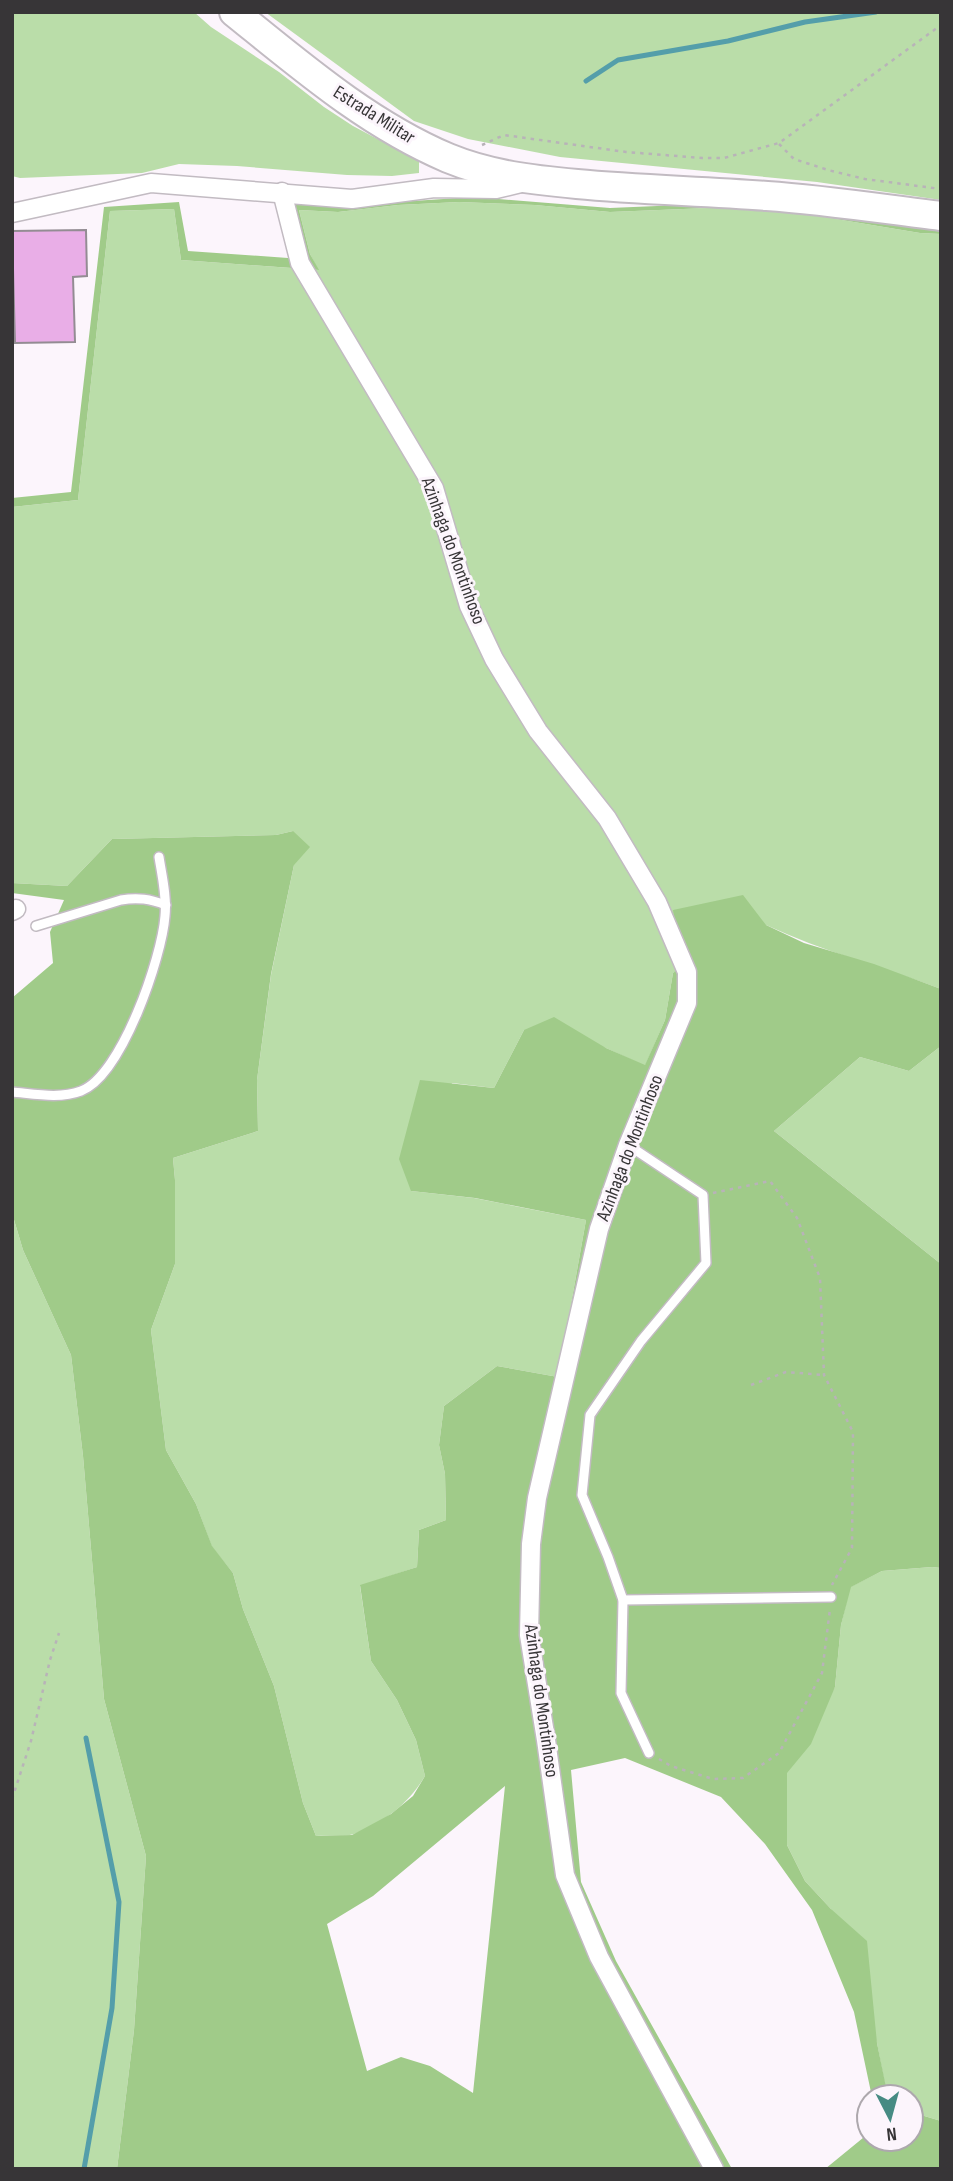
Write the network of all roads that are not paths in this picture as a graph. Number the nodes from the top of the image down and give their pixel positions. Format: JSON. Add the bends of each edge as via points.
{"nodes":[{"id":1,"x":234,"y":12,"type":"edge"},
{"id":2,"x":534,"y":179,"type":"junction"},
{"id":3,"x":282,"y":192,"type":"junction"},
{"id":4,"x":12,"y":213,"type":"edge"},
{"id":5,"x":941,"y":216,"type":"edge"},
{"id":6,"x":159,"y":857,"type":"dead end"},
{"id":7,"x":166,"y":905,"type":"junction"},
{"id":8,"x":36,"y":926,"type":"dead end"},
{"id":9,"x":12,"y":1092,"type":"edge"},
{"id":10,"x":628,"y":1146,"type":"junction"},
{"id":11,"x":831,"y":1597,"type":"road end"},
{"id":12,"x":622,"y":1600,"type":"junction"},
{"id":13,"x":649,"y":1753,"type":"road end"},
{"id":14,"x":714,"y":2169,"type":"edge"}],
"edges":[{"from":1,"to":2,"type":"main road","name":"Estrada Militar","via":[[384,125],[470,166]]},
{"from":2,"to":3,"type":"street","via":[[496,189],[434,188],[352,199]]},
{"from":2,"to":5,"type":"main road","name":"Estrada Militar","via":[[766,196]]},
{"from":3,"to":4,"type":"street","via":[[151,183]]},
{"from":3,"to":10,"type":"street","name":"Azinhaga do Montinhoso","via":[[300,262],[434,488],[470,606],[494,659],[538,731],[607,818],[657,902],[687,972],[687,1003]]},
{"from":6,"to":7,"type":"lane"},
{"from":7,"to":8,"type":"lane","via":[[136,897]]},
{"from":7,"to":9,"type":"lane","via":[[150,981],[107,1071],[85,1090],[66,1095]]},
{"from":10,"to":12,"type":"lane","via":[[703,1195],[706,1262],[590,1415],[582,1495]]},
{"from":10,"to":14,"type":"street","name":"Azinhaga do Montinhoso","via":[[599,1229],[537,1498],[529,1635],[565,1875],[599,1957]]},
{"from":11,"to":12,"type":"lane"},
{"from":12,"to":13,"type":"lane","via":[[621,1693]]}]}
